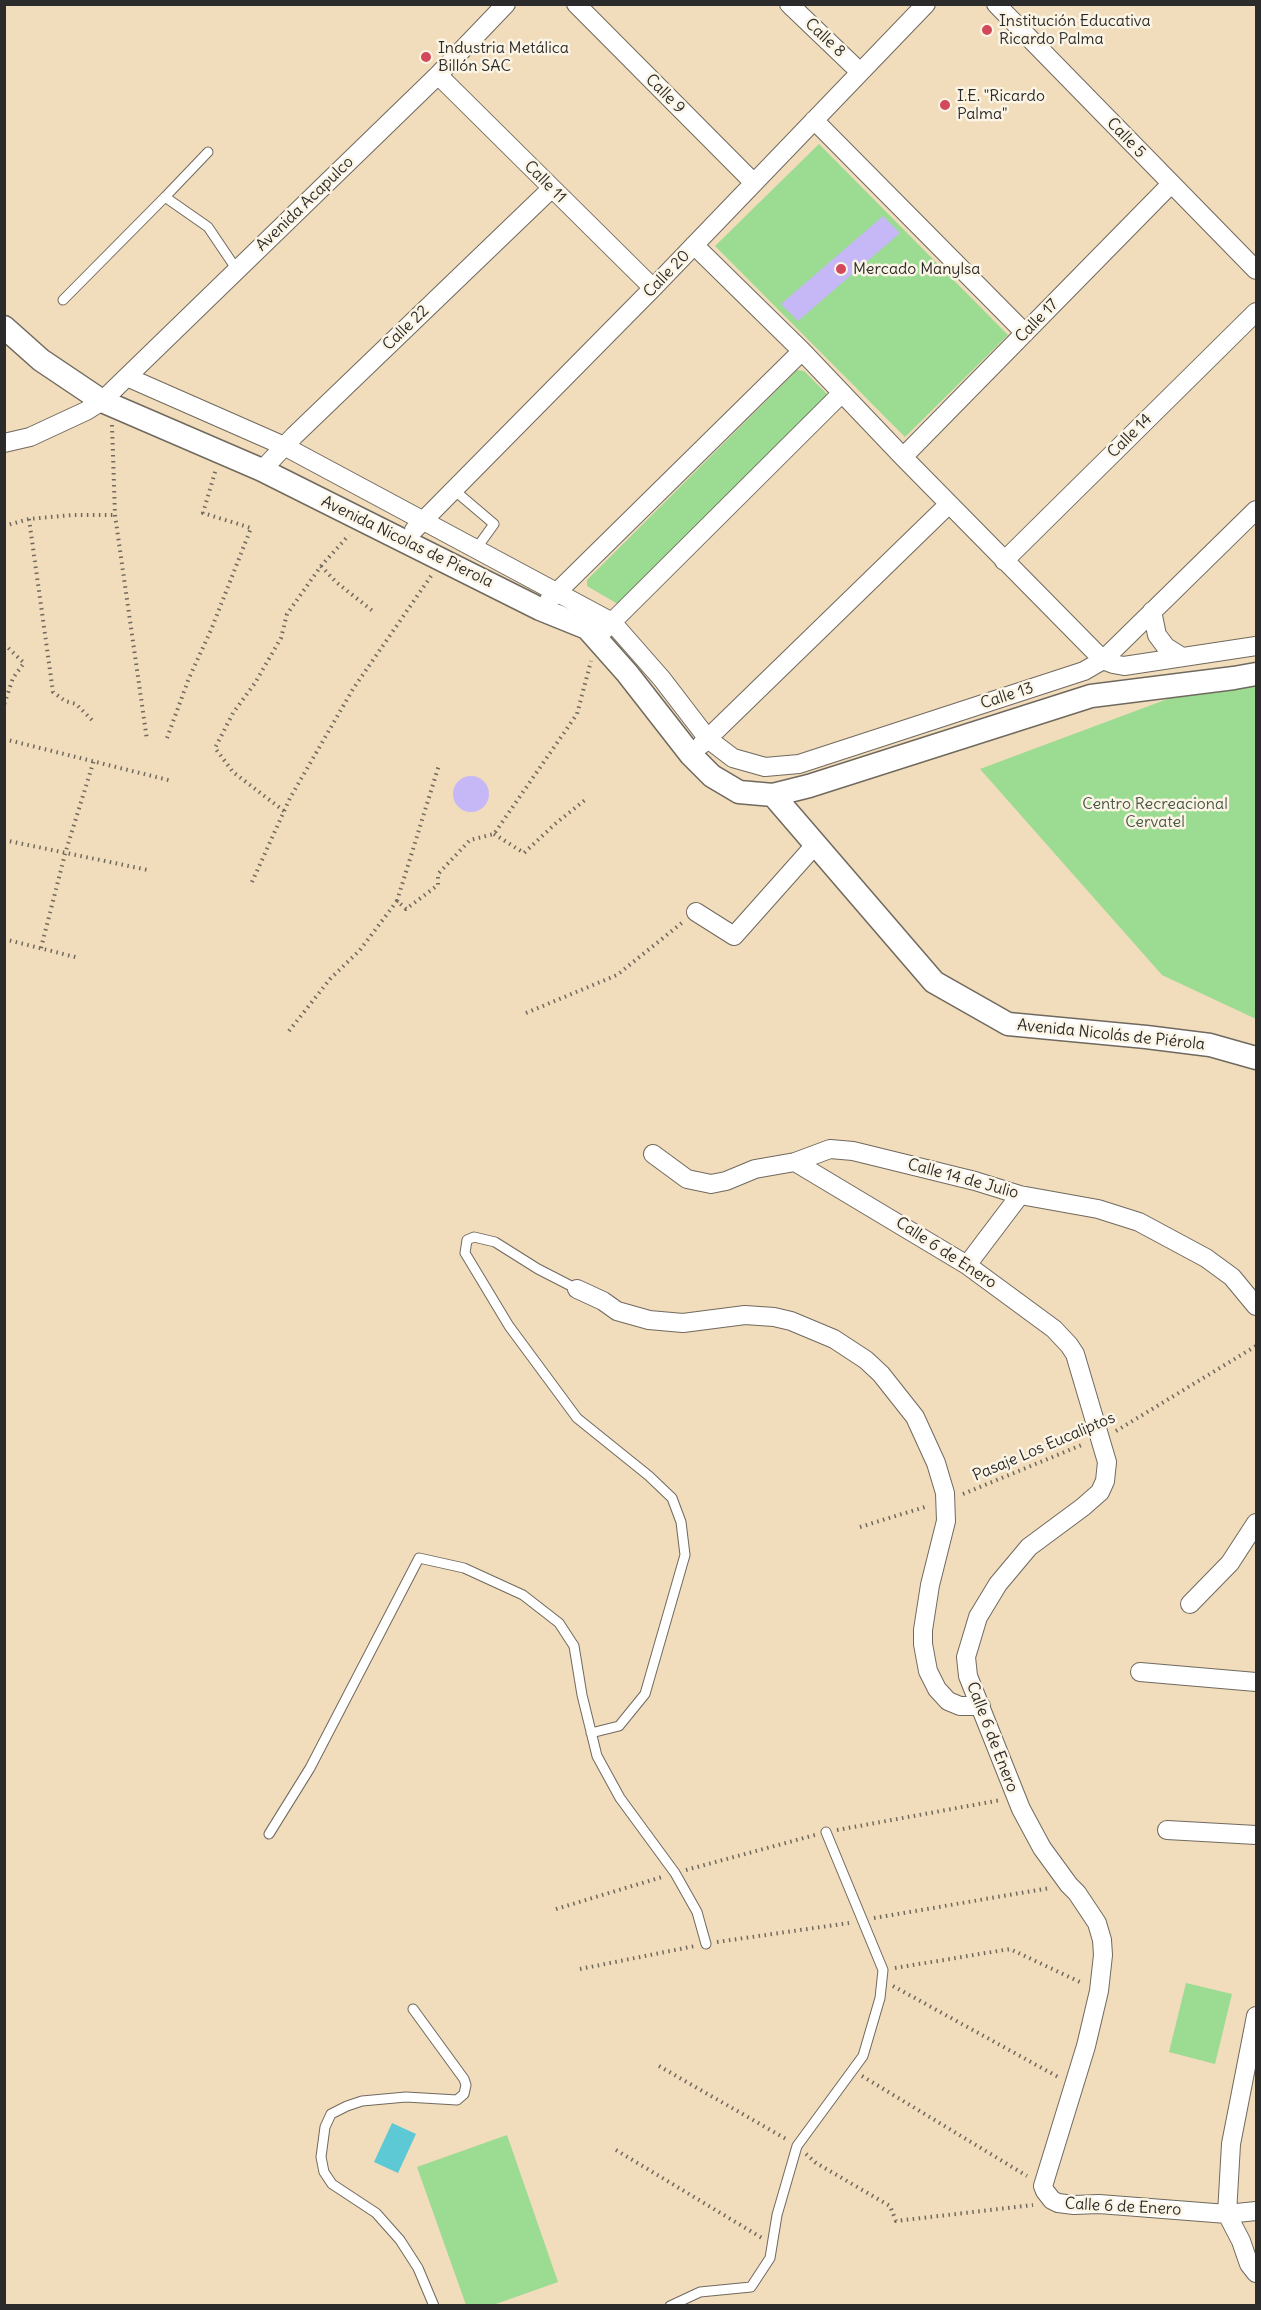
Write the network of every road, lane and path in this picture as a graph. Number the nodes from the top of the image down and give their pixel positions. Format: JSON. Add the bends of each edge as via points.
{"nodes":[{"id":1,"x":506,"y":4,"type":"edge"},
{"id":2,"x":576,"y":4,"type":"edge"},
{"id":3,"x":789,"y":4,"type":"edge"},
{"id":4,"x":926,"y":4,"type":"edge"},
{"id":5,"x":996,"y":4,"type":"edge"},
{"id":6,"x":860,"y":72,"type":"junction"},
{"id":7,"x":438,"y":75,"type":"junction"},
{"id":8,"x":814,"y":120,"type":"junction"},
{"id":9,"x":208,"y":152,"type":"dead end"},
{"id":10,"x":754,"y":183,"type":"junction"},
{"id":11,"x":1171,"y":184,"type":"junction"},
{"id":12,"x":552,"y":188,"type":"junction"},
{"id":13,"x":165,"y":197,"type":"junction"},
{"id":14,"x":694,"y":245,"type":"junction"},
{"id":15,"x":237,"y":270,"type":"junction"},
{"id":16,"x":1257,"y":270,"type":"edge"},
{"id":17,"x":653,"y":288,"type":"junction"},
{"id":18,"x":63,"y":300,"type":"dead end"},
{"id":19,"x":1257,"y":312,"type":"edge"},
{"id":20,"x":4,"y":327,"type":"edge"},
{"id":21,"x":1025,"y":333,"type":"junction"},
{"id":22,"x":802,"y":351,"type":"junction"},
{"id":23,"x":127,"y":377,"type":"junction"},
{"id":24,"x":842,"y":393,"type":"junction"},
{"id":25,"x":107,"y":403,"type":"junction"},
{"id":26,"x":4,"y":443,"type":"edge"},
{"id":27,"x":284,"y":446,"type":"junction"},
{"id":28,"x":221,"y":452,"type":"junction"},
{"id":29,"x":903,"y":457,"type":"junction"},
{"id":30,"x":262,"y":470,"type":"junction"},
{"id":31,"x":454,"y":490,"type":"junction"},
{"id":32,"x":949,"y":504,"type":"junction"},
{"id":33,"x":1257,"y":510,"type":"edge"},
{"id":34,"x":115,"y":515,"type":"junction"},
{"id":35,"x":29,"y":519,"type":"junction"},
{"id":36,"x":363,"y":519,"type":"junction"},
{"id":37,"x":422,"y":522,"type":"junction"},
{"id":38,"x":4,"y":526,"type":"edge"},
{"id":39,"x":404,"y":539,"type":"junction"},
{"id":40,"x":476,"y":549,"type":"junction"},
{"id":41,"x":443,"y":559,"type":"junction"},
{"id":42,"x":1004,"y":561,"type":"junction"},
{"id":43,"x":321,"y":566,"type":"junction"},
{"id":44,"x":557,"y":593,"type":"junction"},
{"id":45,"x":540,"y":609,"type":"junction"},
{"id":46,"x":1152,"y":611,"type":"junction"},
{"id":47,"x":374,"y":612,"type":"dead end"},
{"id":48,"x":604,"y":630,"type":"junction"},
{"id":49,"x":4,"y":644,"type":"edge"},
{"id":50,"x":1257,"y":646,"type":"edge"},
{"id":51,"x":1182,"y":657,"type":"junction"},
{"id":52,"x":1103,"y":660,"type":"junction"},
{"id":53,"x":1257,"y":674,"type":"edge"},
{"id":54,"x":4,"y":705,"type":"edge"},
{"id":55,"x":92,"y":720,"type":"dead end"},
{"id":56,"x":167,"y":738,"type":"dead end"},
{"id":57,"x":708,"y":738,"type":"junction"},
{"id":58,"x":4,"y":739,"type":"edge"},
{"id":59,"x":147,"y":740,"type":"dead end"},
{"id":60,"x":691,"y":755,"type":"junction"},
{"id":61,"x":94,"y":760,"type":"junction"},
{"id":62,"x":439,"y":765,"type":"dead end"},
{"id":63,"x":172,"y":781,"type":"dead end"},
{"id":64,"x":773,"y":795,"type":"junction"},
{"id":65,"x":585,"y":800,"type":"dead end"},
{"id":66,"x":284,"y":811,"type":"junction"},
{"id":67,"x":494,"y":834,"type":"junction"},
{"id":68,"x":4,"y":840,"type":"edge"},
{"id":69,"x":815,"y":845,"type":"junction"},
{"id":70,"x":65,"y":854,"type":"junction"},
{"id":71,"x":148,"y":870,"type":"dead end"},
{"id":72,"x":252,"y":882,"type":"dead end"},
{"id":73,"x":397,"y":900,"type":"junction"},
{"id":74,"x":696,"y":912,"type":"joint"},
{"id":75,"x":4,"y":939,"type":"edge"},
{"id":76,"x":41,"y":948,"type":"junction"},
{"id":77,"x":79,"y":958,"type":"dead end"},
{"id":78,"x":526,"y":1013,"type":"dead end"},
{"id":79,"x":289,"y":1031,"type":"dead end"},
{"id":80,"x":1257,"y":1058,"type":"edge"},
{"id":81,"x":653,"y":1155,"type":"dead end"},
{"id":82,"x":795,"y":1162,"type":"junction"},
{"id":83,"x":1020,"y":1195,"type":"junction"},
{"id":84,"x":968,"y":1264,"type":"junction"},
{"id":85,"x":577,"y":1289,"type":"joint"},
{"id":86,"x":1257,"y":1306,"type":"edge"},
{"id":87,"x":1257,"y":1347,"type":"edge"},
{"id":88,"x":1098,"y":1437,"type":"junction"},
{"id":89,"x":946,"y":1501,"type":"junction"},
{"id":90,"x":860,"y":1527,"type":"dead end"},
{"id":91,"x":1255,"y":1530,"type":"edge"},
{"id":92,"x":1190,"y":1604,"type":"dead end"},
{"id":93,"x":1140,"y":1672,"type":"dead end"},
{"id":94,"x":1257,"y":1682,"type":"edge"},
{"id":95,"x":981,"y":1706,"type":"junction"},
{"id":96,"x":591,"y":1733,"type":"junction"},
{"id":97,"x":1016,"y":1798,"type":"junction"},
{"id":98,"x":1167,"y":1830,"type":"dead end"},
{"id":99,"x":826,"y":1832,"type":"junction"},
{"id":100,"x":269,"y":1834,"type":"dead end"},
{"id":101,"x":1257,"y":1834,"type":"edge"},
{"id":102,"x":675,"y":1873,"type":"junction"},
{"id":103,"x":1068,"y":1885,"type":"junction"},
{"id":104,"x":556,"y":1909,"type":"dead end"},
{"id":105,"x":863,"y":1920,"type":"junction"},
{"id":106,"x":706,"y":1944,"type":"junction"},
{"id":107,"x":580,"y":1969,"type":"dead end"},
{"id":108,"x":883,"y":1974,"type":"junction"},
{"id":109,"x":1099,"y":1991,"type":"junction"},
{"id":110,"x":413,"y":2009,"type":"dead end"},
{"id":111,"x":1257,"y":2016,"type":"edge"},
{"id":112,"x":659,"y":2066,"type":"dead end"},
{"id":113,"x":853,"y":2071,"type":"junction"},
{"id":114,"x":1074,"y":2086,"type":"junction"},
{"id":115,"x":797,"y":2146,"type":"junction"},
{"id":116,"x":616,"y":2150,"type":"dead end"},
{"id":117,"x":1048,"y":2193,"type":"junction"},
{"id":118,"x":1257,"y":2211,"type":"edge"},
{"id":119,"x":1227,"y":2214,"type":"junction"},
{"id":120,"x":772,"y":2244,"type":"junction"},
{"id":121,"x":1257,"y":2273,"type":"edge"},
{"id":122,"x":434,"y":2306,"type":"edge"},
{"id":123,"x":670,"y":2306,"type":"edge"}],
"edges":[{"from":1,"to":7,"type":"street","name":"Avenida Acapulco"},
{"from":2,"to":10,"type":"street","name":"Calle 9"},
{"from":3,"to":6,"type":"street","name":"Calle 8"},
{"from":4,"to":6,"type":"street","name":"Calle 20"},
{"from":5,"to":11,"type":"street","name":"Calle 5"},
{"from":6,"to":8,"type":"street","name":"Calle 20"},
{"from":7,"to":12,"type":"street","name":"Calle 11"},
{"from":7,"to":15,"type":"street","name":"Avenida Acapulco"},
{"from":8,"to":10,"type":"street","name":"Calle 20"},
{"from":8,"to":21,"type":"street"},
{"from":9,"to":13,"type":"lane"},
{"from":10,"to":14,"type":"street","name":"Calle 20"},
{"from":11,"to":16,"type":"street","name":"Calle 5"},
{"from":11,"to":21,"type":"street","name":"Calle 17"},
{"from":12,"to":17,"type":"street","name":"Calle 11"},
{"from":12,"to":27,"type":"street","name":"Calle 22"},
{"from":13,"to":15,"type":"lane","via":[[208,227]]},
{"from":13,"to":18,"type":"lane"},
{"from":14,"to":17,"type":"street","name":"Calle 20"},
{"from":14,"to":22,"type":"street"},
{"from":15,"to":23,"type":"street","name":"Avenida Acapulco"},
{"from":17,"to":31,"type":"street","name":"Calle 20"},
{"from":19,"to":42,"type":"street","name":"Calle 14"},
{"from":20,"to":25,"type":"street","name":"Avenida Nicolas de Pierola","via":[[41,360]]},
{"from":21,"to":29,"type":"street","name":"Calle 17"},
{"from":22,"to":24,"type":"street"},
{"from":22,"to":44,"type":"street"},
{"from":23,"to":25,"type":"street","name":"Avenida Acapulco"},
{"from":23,"to":27,"type":"street"},
{"from":24,"to":29,"type":"street"},
{"from":24,"to":48,"type":"street"},
{"from":25,"to":26,"type":"street","name":"Avenida Acapulco","via":[[30,437]]},
{"from":25,"to":28,"type":"street","name":"Avenida Nicolas de Pierola"},
{"from":25,"to":34,"type":"path"},
{"from":27,"to":30,"type":"street","name":"Calle 22"},
{"from":27,"to":37,"type":"street"},
{"from":28,"to":30,"type":"street","name":"Avenida Nicolas de Pierola"},
{"from":28,"to":56,"type":"path","via":[[203,513],[251,528]]},
{"from":29,"to":32,"type":"street"},
{"from":30,"to":36,"type":"street","name":"Avenida Nicolas de Pierola"},
{"from":31,"to":37,"type":"street","name":"Calle 20"},
{"from":31,"to":40,"type":"lane","via":[[494,524]]},
{"from":32,"to":42,"type":"street"},
{"from":32,"to":57,"type":"street"},
{"from":33,"to":46,"type":"street","name":"Calle 13"},
{"from":34,"to":35,"type":"path"},
{"from":34,"to":59,"type":"path"},
{"from":35,"to":38,"type":"path"},
{"from":35,"to":55,"type":"path","via":[[53,692],[76,704]]},
{"from":36,"to":39,"type":"street","name":"Avenida Nicolas de Pierola"},
{"from":36,"to":43,"type":"path"},
{"from":37,"to":39,"type":"street","name":"Calle 20"},
{"from":37,"to":40,"type":"street"},
{"from":39,"to":41,"type":"street","name":"Avenida Nicolas de Pierola"},
{"from":40,"to":44,"type":"street"},
{"from":41,"to":45,"type":"street","name":"Avenida Nicolas de Pierola"},
{"from":41,"to":66,"type":"path","via":[[352,689]]},
{"from":42,"to":52,"type":"street"},
{"from":43,"to":47,"type":"path"},
{"from":43,"to":66,"type":"path","via":[[286,614],[281,638],[232,713],[215,748],[233,772]]},
{"from":44,"to":45,"type":"street"},
{"from":44,"to":48,"type":"street"},
{"from":45,"to":48,"type":"street","name":"Avenida Nicolas de Pierola","via":[[587,628]]},
{"from":46,"to":51,"type":"street","via":[[1157,635],[1166,647]]},
{"from":46,"to":52,"type":"street","name":"Calle 13"},
{"from":48,"to":57,"type":"street","name":"Calle 13","via":[[662,679]]},
{"from":48,"to":60,"type":"street","name":"Avenida Nicolas de Pierola"},
{"from":48,"to":67,"type":"path","via":[[577,714]]},
{"from":49,"to":54,"type":"path","via":[[24,663],[13,678]]},
{"from":50,"to":51,"type":"street"},
{"from":51,"to":52,"type":"street","via":[[1124,666]]},
{"from":52,"to":57,"type":"street","name":"Calle 13","via":[[1084,671],[799,764],[765,767],[733,758]]},
{"from":53,"to":64,"type":"street","name":"Avenida Nicolas de Pierola","via":[[1091,696]]},
{"from":57,"to":60,"type":"street"},
{"from":58,"to":61,"type":"path"},
{"from":60,"to":64,"type":"street","name":"Avenida Nicolas de Pierola","via":[[712,776],[739,792]]},
{"from":61,"to":63,"type":"path"},
{"from":61,"to":70,"type":"path"},
{"from":62,"to":73,"type":"path"},
{"from":64,"to":69,"type":"street","name":"Avenida Nicolás de Piérola"},
{"from":65,"to":67,"type":"path","via":[[524,853]]},
{"from":66,"to":72,"type":"path"},
{"from":67,"to":73,"type":"path","via":[[470,840],[438,874],[438,885],[406,909]]},
{"from":68,"to":70,"type":"path"},
{"from":69,"to":74,"type":"street","via":[[734,936]]},
{"from":69,"to":80,"type":"street","name":"Avenida Nicolás de Piérola","via":[[934,982],[1008,1024],[1210,1045]]},
{"from":70,"to":71,"type":"path"},
{"from":70,"to":76,"type":"path"},
{"from":73,"to":79,"type":"path","via":[[360,950],[330,979]]},
{"from":74,"to":78,"type":"path","via":[[617,975]]},
{"from":75,"to":76,"type":"path"},
{"from":76,"to":77,"type":"path"},
{"from":81,"to":82,"type":"street","name":"Calle 14 de Julio","via":[[687,1179],[703,1184]]},
{"from":82,"to":83,"type":"street","name":"Calle 14 de Julio","via":[[830,1149],[853,1151]]},
{"from":82,"to":84,"type":"street","name":"Calle 6 de Enero"},
{"from":83,"to":84,"type":"street"},
{"from":83,"to":86,"type":"street","name":"Calle 14 de Julio","via":[[1098,1209],[1139,1222],[1206,1258],[1232,1277]]},
{"from":84,"to":88,"type":"street","name":"Calle 6 de Enero","via":[[1043,1319],[1069,1345],[1079,1366]]},
{"from":85,"to":89,"type":"street","via":[[617,1311],[650,1320],[683,1323],[760,1315],[791,1321],[834,1339],[873,1367],[905,1402],[936,1463]]},
{"from":85,"to":96,"type":"lane","via":[[495,1242],[474,1237],[466,1240],[465,1252],[509,1326],[577,1418],[672,1498],[681,1522],[685,1555],[645,1694],[619,1726]]},
{"from":87,"to":88,"type":"path","name":"Pasaje Los Eucaliptos","via":[[1116,1431]]},
{"from":88,"to":89,"type":"path","name":"Pasaje Los Eucaliptos"},
{"from":88,"to":95,"type":"street","name":"Calle 6 de Enero","via":[[1107,1462],[1100,1492],[1029,1547],[998,1584],[978,1617],[966,1667]]},
{"from":89,"to":90,"type":"path","name":"Pasaje Los Eucaliptos"},
{"from":89,"to":95,"type":"street","via":[[944,1533],[923,1630],[925,1658],[942,1695],[960,1706]]},
{"from":91,"to":92,"type":"street"},
{"from":93,"to":94,"type":"street"},
{"from":95,"to":97,"type":"street","name":"Calle 6 de Enero"},
{"from":96,"to":100,"type":"lane","via":[[574,1646],[559,1623],[524,1595],[464,1568],[419,1558],[310,1767]]},
{"from":96,"to":102,"type":"lane","via":[[597,1756],[620,1797]]},
{"from":97,"to":99,"type":"path"},
{"from":97,"to":103,"type":"street","name":"Calle 6 de Enero","via":[[1042,1848]]},
{"from":98,"to":101,"type":"street"},
{"from":99,"to":102,"type":"path"},
{"from":99,"to":105,"type":"lane"},
{"from":102,"to":104,"type":"path"},
{"from":102,"to":106,"type":"lane","via":[[697,1912]]},
{"from":103,"to":105,"type":"path"},
{"from":103,"to":109,"type":"street","name":"Calle 6 de Enero","via":[[1097,1923],[1102,1940]]},
{"from":105,"to":106,"type":"path"},
{"from":105,"to":108,"type":"lane"},
{"from":106,"to":107,"type":"path"},
{"from":108,"to":109,"type":"path","via":[[1010,1949]]},
{"from":108,"to":113,"type":"lane","via":[[863,2056]]},
{"from":108,"to":114,"type":"path"},
{"from":109,"to":114,"type":"street","name":"Calle 6 de Enero"},
{"from":110,"to":122,"type":"lane","via":[[464,2079],[464,2094],[457,2100],[406,2097],[347,2106],[331,2114],[321,2157],[332,2184],[375,2213],[400,2240],[418,2268]]},
{"from":111,"to":119,"type":"street","via":[[1231,2144]]},
{"from":112,"to":115,"type":"path"},
{"from":113,"to":115,"type":"lane"},
{"from":113,"to":117,"type":"path"},
{"from":114,"to":117,"type":"street","name":"Calle 6 de Enero"},
{"from":115,"to":117,"type":"path","via":[[816,2163],[890,2206],[896,2221],[1036,2204]]},
{"from":115,"to":120,"type":"lane"},
{"from":116,"to":120,"type":"path"},
{"from":117,"to":119,"type":"street","name":"Calle 6 de Enero","via":[[1058,2203],[1074,2205]]},
{"from":118,"to":119,"type":"street","name":"Calle 6 de Enero"},
{"from":119,"to":121,"type":"street","via":[[1249,2264]]},
{"from":120,"to":123,"type":"lane","via":[[770,2258],[751,2287],[700,2292]]}]}
